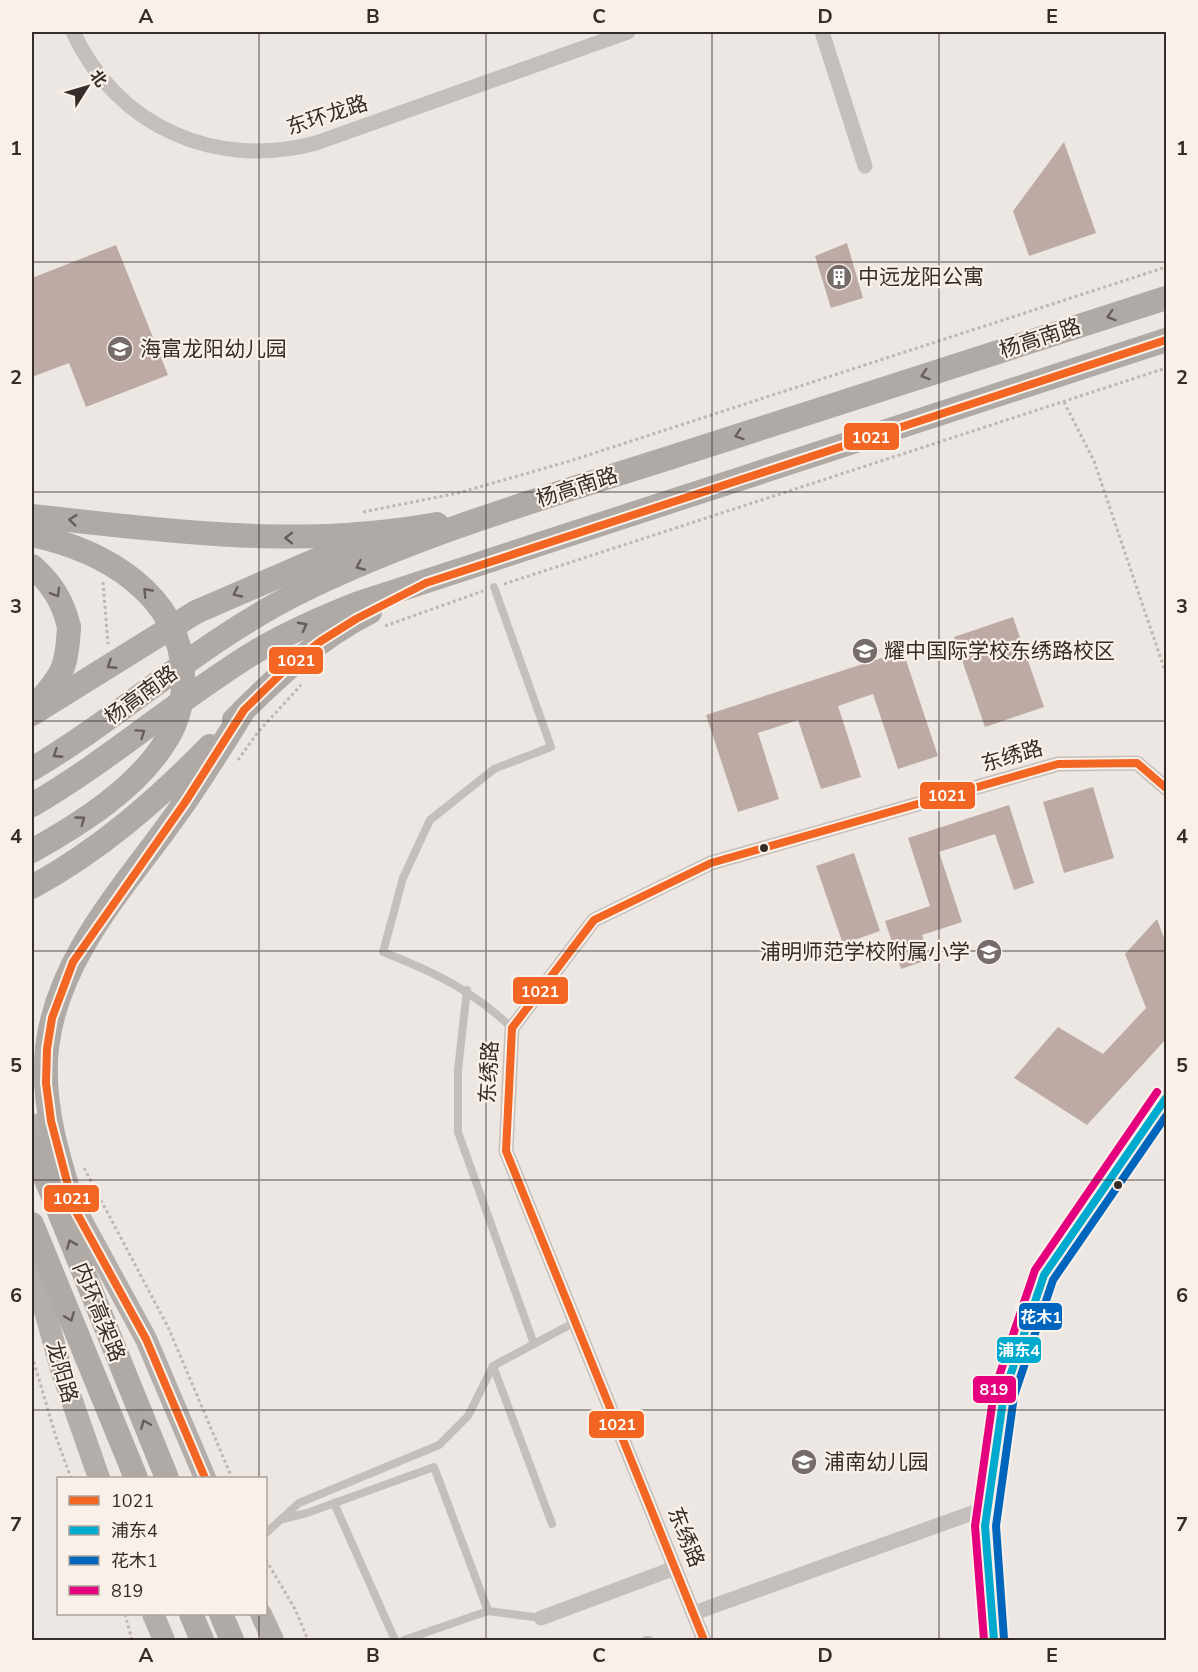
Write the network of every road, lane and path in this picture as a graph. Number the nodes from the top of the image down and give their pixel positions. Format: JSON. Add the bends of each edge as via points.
{"nodes":[{"id":1,"x":73,"y":32,"type":"edge"},
{"id":2,"x":628,"y":32,"type":"edge"},
{"id":3,"x":822,"y":32,"type":"edge"},
{"id":4,"x":865,"y":166,"type":"dead end"},
{"id":5,"x":1167,"y":267,"type":"edge"},
{"id":6,"x":1167,"y":298,"type":"edge"},
{"id":7,"x":1167,"y":340,"type":"edge"},
{"id":8,"x":1167,"y":368,"type":"edge"},
{"id":9,"x":1064,"y":402,"type":"junction"},
{"id":10,"x":362,"y":512,"type":"dead end"},
{"id":11,"x":493,"y":514,"type":"junction"},
{"id":12,"x":32,"y":516,"type":"edge"},
{"id":13,"x":32,"y":536,"type":"edge"},
{"id":14,"x":32,"y":566,"type":"edge"},
{"id":15,"x":426,"y":583,"type":"junction"},
{"id":16,"x":494,"y":587,"type":"junction"},
{"id":17,"x":383,"y":627,"type":"dead end"},
{"id":18,"x":1167,"y":674,"type":"edge"},
{"id":19,"x":302,"y":685,"type":"dead end"},
{"id":20,"x":32,"y":707,"type":"edge"},
{"id":21,"x":244,"y":710,"type":"junction"},
{"id":22,"x":32,"y":714,"type":"edge"},
{"id":23,"x":232,"y":768,"type":"dead end"},
{"id":24,"x":32,"y":769,"type":"edge"},
{"id":25,"x":1167,"y":788,"type":"edge"},
{"id":26,"x":32,"y":805,"type":"edge"},
{"id":27,"x":32,"y":851,"type":"edge"},
{"id":28,"x":32,"y":887,"type":"edge"},
{"id":29,"x":466,"y":990,"type":"junction"},
{"id":30,"x":512,"y":1028,"type":"junction"},
{"id":31,"x":1167,"y":1098,"type":"edge"},
{"id":32,"x":32,"y":1124,"type":"edge"},
{"id":33,"x":32,"y":1145,"type":"edge"},
{"id":34,"x":82,"y":1162,"type":"dead end"},
{"id":35,"x":74,"y":1208,"type":"junction"},
{"id":36,"x":32,"y":1224,"type":"edge"},
{"id":37,"x":32,"y":1264,"type":"edge"},
{"id":38,"x":576,"y":1322,"type":"junction"},
{"id":39,"x":534,"y":1344,"type":"junction"},
{"id":40,"x":32,"y":1356,"type":"edge"},
{"id":41,"x":493,"y":1366,"type":"junction"},
{"id":42,"x":70,"y":1477,"type":"edge"},
{"id":43,"x":98,"y":1477,"type":"edge"},
{"id":44,"x":135,"y":1477,"type":"edge"},
{"id":45,"x":166,"y":1477,"type":"edge"},
{"id":46,"x":204,"y":1477,"type":"edge"},
{"id":47,"x":231,"y":1477,"type":"edge"},
{"id":48,"x":334,"y":1503,"type":"junction"},
{"id":49,"x":986,"y":1508,"type":"junction"},
{"id":50,"x":283,"y":1519,"type":"junction"},
{"id":51,"x":552,"y":1524,"type":"dead end"},
{"id":52,"x":267,"y":1532,"type":"edge"},
{"id":53,"x":267,"y":1562,"type":"edge"},
{"id":54,"x":675,"y":1568,"type":"junction"},
{"id":55,"x":488,"y":1611,"type":"junction"},
{"id":56,"x":694,"y":1613,"type":"junction"},
{"id":57,"x":125,"y":1615,"type":"edge"},
{"id":58,"x":153,"y":1615,"type":"edge"},
{"id":59,"x":191,"y":1615,"type":"edge"},
{"id":60,"x":221,"y":1615,"type":"edge"},
{"id":61,"x":261,"y":1615,"type":"edge"},
{"id":62,"x":541,"y":1618,"type":"joint"},
{"id":63,"x":132,"y":1641,"type":"edge"},
{"id":64,"x":164,"y":1641,"type":"edge"},
{"id":65,"x":202,"y":1641,"type":"edge"},
{"id":66,"x":232,"y":1641,"type":"edge"},
{"id":67,"x":273,"y":1641,"type":"edge"},
{"id":68,"x":308,"y":1641,"type":"edge"},
{"id":69,"x":395,"y":1641,"type":"edge"},
{"id":70,"x":404,"y":1641,"type":"edge"},
{"id":71,"x":704,"y":1641,"type":"edge"},
{"id":72,"x":994,"y":1641,"type":"edge"}],
"edges":[{"from":1,"to":2,"type":"street","name":"东环龙路","via":[[98,72],[149,121],[214,148],[251,153],[286,151],[316,143]]},
{"from":3,"to":4,"type":"street"},
{"from":5,"to":10,"type":"path","via":[[570,461],[458,493]]},
{"from":6,"to":11,"type":"highway","name":"杨高南路","one_way":true},
{"from":7,"to":15,"type":"highway","name":"杨高南路"},
{"from":8,"to":9,"type":"path"},
{"from":9,"to":16,"type":"path"},
{"from":9,"to":18,"type":"path","via":[[1094,461]]},
{"from":11,"to":12,"type":"highway","one_way":true,"bridge":true,"via":[[428,526],[298,538],[211,535]]},
{"from":11,"to":22,"type":"highway","one_way":true,"bridge":true,"via":[[316,560],[196,612]]},
{"from":11,"to":24,"type":"highway","name":"杨高南路","one_way":true,"via":[[380,557],[296,594],[239,625]]},
{"from":27,"to":13,"type":"highway","one_way":true,"bridge":true,"via":[[79,822],[143,770],[167,739],[180,710],[183,684],[182,656],[173,628],[155,600],[134,578],[93,555]]},
{"from":14,"to":20,"type":"highway","one_way":true,"bridge":true,"via":[[59,597],[69,627],[67,657],[58,681]]},
{"from":15,"to":21,"type":"highway","via":[[321,641]]},
{"from":26,"to":15,"type":"highway","name":"杨高南路","one_way":true,"via":[[255,653],[310,622]]},
{"from":16,"to":17,"type":"path"},
{"from":16,"to":29,"type":"lane","via":[[551,747],[494,769],[430,820],[403,878],[383,952]]},
{"from":19,"to":23,"type":"path","via":[[258,732]]},
{"from":21,"to":28,"type":"highway","via":[[141,812],[105,842]]},
{"from":21,"to":35,"type":"highway","via":[[186,801],[95,927],[62,989],[47,1049],[46,1083],[51,1121]]},
{"from":25,"to":30,"type":"street","name":"东绣路","via":[[1137,763],[1058,764],[711,863],[594,920]]},
{"from":29,"to":30,"type":"lane"},
{"from":29,"to":39,"type":"lane","via":[[458,1070],[459,1132]]},
{"from":30,"to":38,"type":"street","name":"东绣路","via":[[506,1151]]},
{"from":31,"to":49,"type":"street","via":[[1044,1275],[1004,1394]]},
{"from":32,"to":35,"type":"main road"},
{"from":45,"to":33,"type":"highway","name":"内环高架路","one_way":true},
{"from":34,"to":47,"type":"path","via":[[168,1327]]},
{"from":35,"to":46,"type":"main road","via":[[146,1339]]},
{"from":36,"to":44,"type":"highway","name":"内环高架路","one_way":true},
{"from":37,"to":43,"type":"main road","name":"龙阳路","via":[[67,1389]]},
{"from":38,"to":39,"type":"lane"},
{"from":38,"to":54,"type":"street","name":"东绣路"},
{"from":39,"to":41,"type":"lane"},
{"from":40,"to":42,"type":"path"},
{"from":41,"to":50,"type":"lane","via":[[468,1416],[439,1445],[299,1503]]},
{"from":41,"to":51,"type":"lane"},
{"from":48,"to":50,"type":"lane"},
{"from":48,"to":55,"type":"lane","via":[[434,1467]]},
{"from":48,"to":69,"type":"lane"},
{"from":49,"to":56,"type":"street"},
{"from":49,"to":72,"type":"street"},
{"from":50,"to":52,"type":"lane"},
{"from":53,"to":68,"type":"path","via":[[290,1599]]},
{"from":54,"to":56,"type":"street","name":"东绣路"},
{"from":54,"to":62,"type":"street"},
{"from":55,"to":62,"type":"lane"},
{"from":55,"to":70,"type":"lane"},
{"from":56,"to":71,"type":"street","name":"东绣路"},
{"from":57,"to":63,"type":"path"},
{"from":58,"to":64,"type":"main road"},
{"from":59,"to":65,"type":"highway"},
{"from":60,"to":66,"type":"highway"},
{"from":61,"to":67,"type":"main road"}]}
